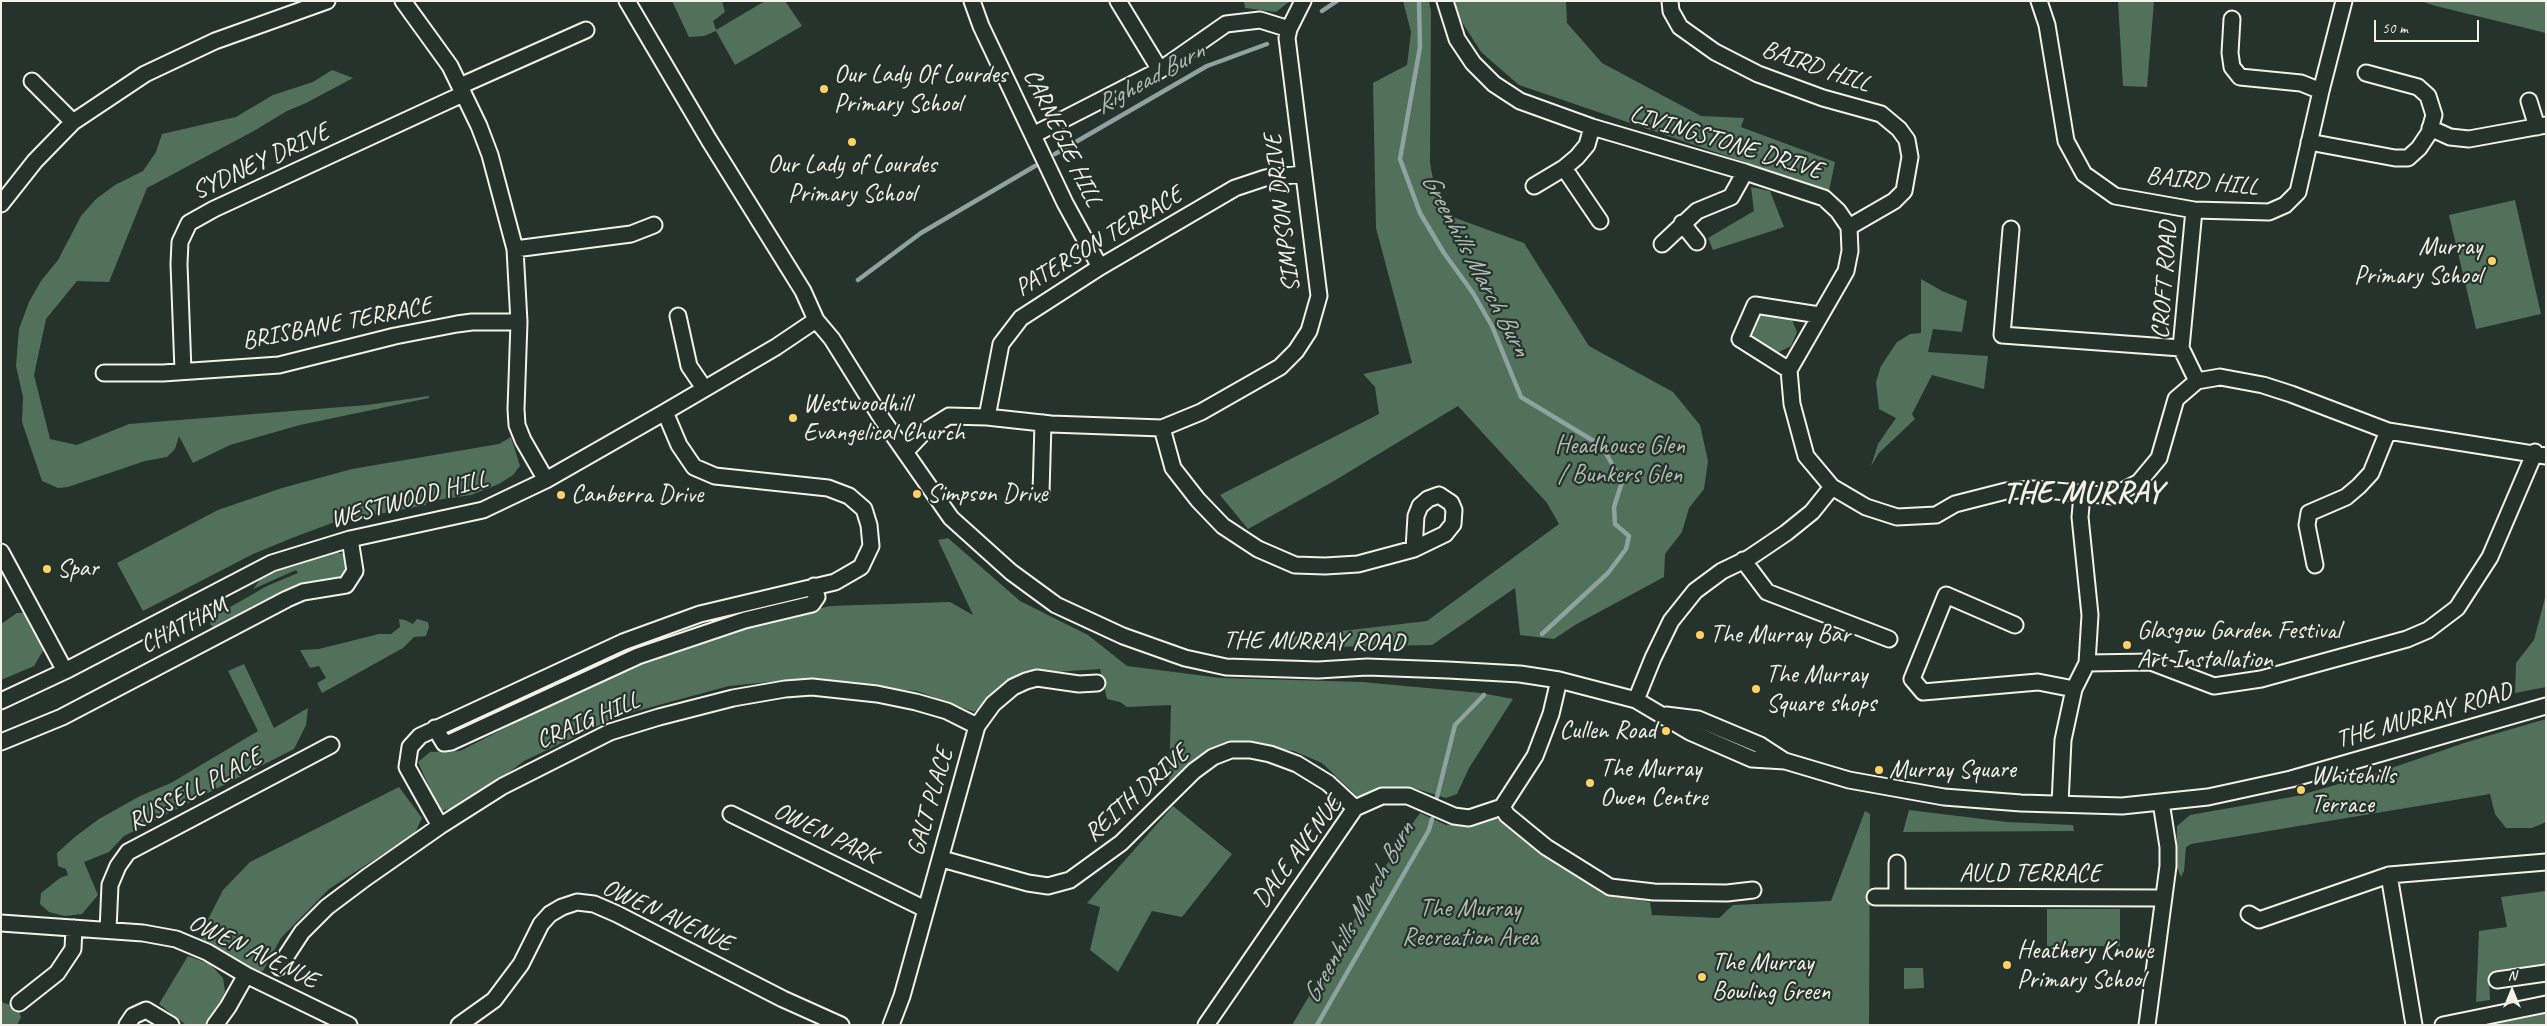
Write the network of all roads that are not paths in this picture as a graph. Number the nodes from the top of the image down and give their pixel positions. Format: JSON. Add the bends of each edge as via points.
{"nodes":[{"id":1,"x":327,"y":1,"type":"edge"},
{"id":2,"x":403,"y":1,"type":"edge"},
{"id":3,"x":627,"y":1,"type":"edge"},
{"id":4,"x":972,"y":1,"type":"edge"},
{"id":5,"x":1118,"y":1,"type":"edge"},
{"id":6,"x":1303,"y":1,"type":"edge"},
{"id":7,"x":1445,"y":1,"type":"edge"},
{"id":8,"x":1670,"y":1,"type":"edge"},
{"id":9,"x":2039,"y":1,"type":"edge"},
{"id":10,"x":2344,"y":1,"type":"edge"},
{"id":11,"x":2232,"y":19,"type":"dead end"},
{"id":12,"x":1288,"y":28,"type":"junction"},
{"id":13,"x":586,"y":30,"type":"dead end"},
{"id":14,"x":1160,"y":70,"type":"junction"},
{"id":15,"x":2366,"y":73,"type":"dead end"},
{"id":16,"x":32,"y":81,"type":"dead end"},
{"id":17,"x":461,"y":90,"type":"junction"},
{"id":18,"x":2321,"y":90,"type":"junction"},
{"id":19,"x":2529,"y":101,"type":"dead end"},
{"id":20,"x":73,"y":122,"type":"junction"},
{"id":21,"x":2541,"y":126,"type":"edge"},
{"id":22,"x":1592,"y":127,"type":"junction"},
{"id":23,"x":2430,"y":128,"type":"junction"},
{"id":24,"x":1033,"y":135,"type":"junction"},
{"id":25,"x":2309,"y":142,"type":"junction"},
{"id":26,"x":1564,"y":168,"type":"junction"},
{"id":27,"x":1746,"y":172,"type":"junction"},
{"id":28,"x":1302,"y":174,"type":"junction"},
{"id":29,"x":1534,"y":186,"type":"dead end"},
{"id":30,"x":1,"y":204,"type":"edge"},
{"id":31,"x":2194,"y":210,"type":"junction"},
{"id":32,"x":1600,"y":221,"type":"dead end"},
{"id":33,"x":1682,"y":223,"type":"junction"},
{"id":34,"x":654,"y":225,"type":"dead end"},
{"id":35,"x":1849,"y":227,"type":"junction"},
{"id":36,"x":2011,"y":229,"type":"dead end"},
{"id":37,"x":1697,"y":242,"type":"dead end"},
{"id":38,"x":1662,"y":244,"type":"dead end"},
{"id":39,"x":515,"y":249,"type":"junction"},
{"id":40,"x":1100,"y":267,"type":"junction"},
{"id":41,"x":1819,"y":314,"type":"junction"},
{"id":42,"x":678,"y":316,"type":"dead end"},
{"id":43,"x":816,"y":320,"type":"junction"},
{"id":44,"x":519,"y":322,"type":"junction"},
{"id":45,"x":2181,"y":348,"type":"junction"},
{"id":46,"x":1789,"y":370,"type":"junction"},
{"id":47,"x":183,"y":371,"type":"junction"},
{"id":48,"x":104,"y":373,"type":"dead end"},
{"id":49,"x":2197,"y":381,"type":"junction"},
{"id":50,"x":704,"y":388,"type":"junction"},
{"id":51,"x":665,"y":412,"type":"junction"},
{"id":52,"x":987,"y":417,"type":"junction"},
{"id":53,"x":1043,"y":423,"type":"junction"},
{"id":54,"x":1162,"y":428,"type":"junction"},
{"id":55,"x":2388,"y":431,"type":"junction"},
{"id":56,"x":905,"y":452,"type":"junction"},
{"id":57,"x":2541,"y":454,"type":"edge"},
{"id":58,"x":546,"y":480,"type":"junction"},
{"id":59,"x":1832,"y":486,"type":"junction"},
{"id":60,"x":1040,"y":493,"type":"dead end"},
{"id":61,"x":2082,"y":495,"type":"junction"},
{"id":62,"x":350,"y":538,"type":"junction"},
{"id":63,"x":1414,"y":549,"type":"dead end"},
{"id":64,"x":1,"y":552,"type":"edge"},
{"id":65,"x":1743,"y":560,"type":"junction"},
{"id":66,"x":2314,"y":565,"type":"dead end"},
{"id":67,"x":814,"y":586,"type":"junction"},
{"id":68,"x":2015,"y":625,"type":"dead end"},
{"id":69,"x":1889,"y":639,"type":"dead end"},
{"id":70,"x":623,"y":642,"type":"junction"},
{"id":71,"x":630,"y":659,"type":"junction"},
{"id":72,"x":2087,"y":664,"type":"junction"},
{"id":73,"x":65,"y":671,"type":"junction"},
{"id":74,"x":1559,"y":680,"type":"junction"},
{"id":75,"x":1097,"y":684,"type":"dead end"},
{"id":76,"x":2074,"y":689,"type":"junction"},
{"id":77,"x":1636,"y":700,"type":"junction"},
{"id":78,"x":1,"y":701,"type":"edge"},
{"id":79,"x":2546,"y":706,"type":"edge"},
{"id":80,"x":977,"y":726,"type":"junction"},
{"id":81,"x":436,"y":728,"type":"junction"},
{"id":82,"x":1,"y":742,"type":"edge"},
{"id":83,"x":331,"y":746,"type":"dead end"},
{"id":84,"x":2161,"y":802,"type":"junction"},
{"id":85,"x":2060,"y":804,"type":"junction"},
{"id":86,"x":1355,"y":808,"type":"junction"},
{"id":87,"x":1502,"y":808,"type":"junction"},
{"id":88,"x":731,"y":814,"type":"dead end"},
{"id":89,"x":440,"y":826,"type":"junction"},
{"id":90,"x":942,"y":859,"type":"junction"},
{"id":91,"x":2546,"y":862,"type":"edge"},
{"id":92,"x":1896,"y":863,"type":"dead end"},
{"id":93,"x":2388,"y":875,"type":"junction"},
{"id":94,"x":1753,"y":890,"type":"dead end"},
{"id":95,"x":1875,"y":897,"type":"dead end"},
{"id":96,"x":1896,"y":897,"type":"junction"},
{"id":97,"x":2164,"y":898,"type":"junction"},
{"id":98,"x":925,"y":909,"type":"junction"},
{"id":99,"x":2249,"y":914,"type":"dead end"},
{"id":100,"x":1,"y":924,"type":"edge"},
{"id":101,"x":74,"y":928,"type":"junction"},
{"id":102,"x":108,"y":930,"type":"junction"},
{"id":103,"x":279,"y":967,"type":"dead end"},
{"id":104,"x":2546,"y":973,"type":"edge"},
{"id":105,"x":246,"y":975,"type":"junction"},
{"id":106,"x":2498,"y":980,"type":"dead end"},
{"id":107,"x":19,"y":1003,"type":"dead end"},
{"id":108,"x":2546,"y":1004,"type":"edge"},
{"id":109,"x":838,"y":1024,"type":"edge"},
{"id":110,"x":127,"y":1025,"type":"edge"},
{"id":111,"x":171,"y":1025,"type":"edge"},
{"id":112,"x":215,"y":1025,"type":"edge"},
{"id":113,"x":349,"y":1025,"type":"edge"},
{"id":114,"x":460,"y":1025,"type":"edge"},
{"id":115,"x":891,"y":1025,"type":"edge"},
{"id":116,"x":1206,"y":1025,"type":"edge"},
{"id":117,"x":2147,"y":1025,"type":"edge"},
{"id":118,"x":2414,"y":1025,"type":"edge"},
{"id":119,"x":2443,"y":1025,"type":"edge"}],
"edges":[{"from":1,"to":20,"type":"street","via":[[215,41],[145,74]]},
{"from":2,"to":17,"type":"street","via":[[446,60]]},
{"from":3,"to":43,"type":"street","name":"THE MURRAY ROAD","via":[[803,292]]},
{"from":4,"to":24,"type":"street","name":"CARNEGIE HILL"},
{"from":5,"to":14,"type":"street"},
{"from":6,"to":12,"type":"street"},
{"from":7,"to":22,"type":"street","name":"LIVINGSTONE DRIVE","via":[[1457,39],[1494,84],[1520,101]]},
{"from":8,"to":35,"type":"street","name":"BAIRD HILL","via":[[1671,11],[1680,27],[1715,52],[1758,74],[1823,98],[1881,114],[1899,129],[1907,140],[1910,157],[1904,190],[1894,201]]},
{"from":9,"to":31,"type":"street","name":"BAIRD HILL","via":[[2047,25],[2066,141],[2084,174],[2115,196]]},
{"from":10,"to":18,"type":"street","name":"BAIRD HILL"},
{"from":11,"to":18,"type":"street","via":[[2231,60],[2240,77],[2301,83]]},
{"from":12,"to":14,"type":"street","via":[[1260,20],[1226,24]]},
{"from":12,"to":28,"type":"street","name":"SIMPSON DRIVE"},
{"from":13,"to":17,"type":"street","name":"SYDNEY DRIVE"},
{"from":14,"to":24,"type":"street"},
{"from":15,"to":23,"type":"street","via":[[2418,86],[2428,96],[2434,116]]},
{"from":16,"to":20,"type":"street"},
{"from":17,"to":39,"type":"street","via":[[490,155]]},
{"from":17,"to":47,"type":"street","name":"SYDNEY DRIVE","via":[[189,223],[180,242],[179,264]]},
{"from":18,"to":25,"type":"street","name":"BAIRD HILL"},
{"from":19,"to":21,"type":"street"},
{"from":20,"to":30,"type":"street","via":[[35,161]]},
{"from":21,"to":23,"type":"street","via":[[2469,140],[2450,137]]},
{"from":22,"to":26,"type":"street","via":[[1587,145]]},
{"from":22,"to":27,"type":"street","name":"LIVINGSTONE DRIVE"},
{"from":23,"to":25,"type":"street","via":[[2419,148],[2408,158],[2380,157]]},
{"from":24,"to":40,"type":"street","name":"CARNEGIE HILL"},
{"from":25,"to":31,"type":"street","name":"BAIRD HILL","via":[[2298,192],[2285,205],[2269,212]]},
{"from":26,"to":29,"type":"street"},
{"from":26,"to":32,"type":"street"},
{"from":27,"to":33,"type":"street","via":[[1731,197],[1697,211]]},
{"from":27,"to":35,"type":"street","name":"LIVINGSTONE DRIVE","via":[[1824,198]]},
{"from":28,"to":40,"type":"street","name":"PATERSON TERRACE","via":[[1265,178],[1235,188]]},
{"from":28,"to":54,"type":"street","name":"SIMPSON DRIVE","via":[[1319,296],[1309,331],[1280,367],[1201,412]]},
{"from":31,"to":45,"type":"street","name":"CROFT ROAD"},
{"from":33,"to":37,"type":"street"},
{"from":33,"to":38,"type":"street"},
{"from":34,"to":39,"type":"street","via":[[631,234]]},
{"from":35,"to":41,"type":"street","via":[[1850,251],[1846,271]]},
{"from":36,"to":45,"type":"street","via":[[2002,336]]},
{"from":39,"to":44,"type":"street"},
{"from":40,"to":52,"type":"street","name":"PATERSON TERRACE","via":[[1020,318],[1010,330],[1001,344]]},
{"from":41,"to":46,"type":"street"},
{"from":41,"to":46,"type":"street","via":[[1755,305],[1740,339]]},
{"from":42,"to":50,"type":"street","via":[[689,366]]},
{"from":43,"to":50,"type":"street","name":"WESTWOOD HILL"},
{"from":43,"to":56,"type":"street","name":"THE MURRAY ROAD","via":[[832,339]]},
{"from":44,"to":47,"type":"street","name":"BRISBANE TERRACE","via":[[457,324],[279,365]]},
{"from":44,"to":58,"type":"street","via":[[518,425]]},
{"from":45,"to":49,"type":"street","name":"CROFT ROAD"},
{"from":46,"to":59,"type":"street","via":[[1792,404],[1806,456]]},
{"from":47,"to":48,"type":"street","name":"BRISBANE TERRACE"},
{"from":49,"to":55,"type":"street","via":[[2220,377],[2263,385]]},
{"from":49,"to":61,"type":"street","via":[[2176,399],[2159,458],[2139,482],[2113,496]]},
{"from":50,"to":51,"type":"street","name":"WESTWOOD HILL"},
{"from":51,"to":58,"type":"street","name":"WESTWOOD HILL"},
{"from":51,"to":67,"type":"street","via":[[679,445],[694,467],[715,476],[828,488],[849,496],[864,509],[872,546],[861,567],[835,582]]},
{"from":52,"to":53,"type":"street","name":"SIMPSON DRIVE"},
{"from":52,"to":56,"type":"street","name":"SIMPSON DRIVE","via":[[949,416],[925,431]]},
{"from":53,"to":54,"type":"street","name":"SIMPSON DRIVE"},
{"from":53,"to":60,"type":"street"},
{"from":54,"to":63,"type":"street","via":[[1173,468],[1223,526],[1258,550],[1295,565],[1325,566],[1358,564]]},
{"from":55,"to":57,"type":"street"},
{"from":55,"to":66,"type":"street","via":[[2371,472],[2359,486],[2346,496],[2309,513],[2307,525]]},
{"from":56,"to":74,"type":"street","name":"THE MURRAY ROAD","via":[[951,518],[1012,572],[1056,605],[1123,636],[1185,658],[1226,667],[1318,670],[1367,667],[1494,672]]},
{"from":57,"to":72,"type":"street","via":[[2490,557],[2457,608],[2428,630],[2261,679],[2214,686],[2151,662]]},
{"from":58,"to":62,"type":"street","name":"WESTWOOD HILL","via":[[483,510]]},
{"from":59,"to":61,"type":"street","via":[[1866,507],[1896,517],[1936,515],[1955,504],[2006,491],[2033,489]]},
{"from":59,"to":65,"type":"street","via":[[1812,512]]},
{"from":61,"to":72,"type":"street","via":[[2080,517],[2090,615]]},
{"from":62,"to":73,"type":"street","name":"WESTWOOD HILL","via":[[272,564]]},
{"from":62,"to":82,"type":"street","name":"CHATHAM","via":[[355,571],[346,585],[303,592],[287,599],[62,717]]},
{"from":64,"to":73,"type":"street"},
{"from":65,"to":69,"type":"street","via":[[1767,592]]},
{"from":65,"to":77,"type":"street","via":[[1695,591],[1657,640]]},
{"from":67,"to":70,"type":"street","via":[[700,614]]},
{"from":67,"to":71,"type":"street","via":[[817,597],[812,604],[745,620]]},
{"from":68,"to":76,"type":"street","via":[[1946,595],[1912,679],[1923,692],[2038,682]]},
{"from":70,"to":71,"type":"street"},
{"from":70,"to":81,"type":"street"},
{"from":71,"to":81,"type":"street","via":[[451,742],[444,743]]},
{"from":72,"to":76,"type":"street"},
{"from":73,"to":78,"type":"street","name":"WESTWOOD HILL"},
{"from":74,"to":77,"type":"street","name":"THE MURRAY ROAD"},
{"from":74,"to":87,"type":"street","via":[[1552,714],[1535,756]]},
{"from":75,"to":80,"type":"street","name":"GALT PLACE","via":[[1037,678],[1026,681],[993,704]]},
{"from":76,"to":85,"type":"street","via":[[2064,740]]},
{"from":77,"to":85,"type":"street","name":"THE MURRAY ROAD","via":[[1662,714],[1698,719],[1760,745],[1784,761],[1849,780],[1944,798]]},
{"from":79,"to":84,"type":"street","name":"THE MURRAY ROAD","via":[[2291,779],[2208,798]]},
{"from":80,"to":89,"type":"street","name":"CRAIG HILL","via":[[947,711],[916,702],[843,690],[785,689],[733,698],[610,732],[514,779]]},
{"from":80,"to":90,"type":"street","name":"GALT PLACE"},
{"from":81,"to":89,"type":"street","via":[[420,736],[410,747],[407,767]]},
{"from":83,"to":102,"type":"street","name":"RUSSELL PLACE","via":[[128,852],[110,885]]},
{"from":84,"to":85,"type":"street","name":"THE MURRAY ROAD","via":[[2122,806]]},
{"from":84,"to":97,"type":"street","via":[[2168,847]]},
{"from":86,"to":87,"type":"street","name":"DALE AVENUE","via":[[1382,796],[1408,796],[1454,816],[1469,818]]},
{"from":86,"to":90,"type":"street","name":"REITH DRIVE","via":[[1328,783],[1297,764],[1270,754],[1231,750],[1213,757],[1194,771],[1121,843],[1070,880],[1048,886],[1028,883]]},
{"from":86,"to":116,"type":"street","name":"DALE AVENUE"},
{"from":87,"to":94,"type":"street","via":[[1546,847],[1610,887],[1654,892],[1736,893]]},
{"from":88,"to":98,"type":"street","name":"OWEN PARK"},
{"from":89,"to":103,"type":"street","name":"CRAIG HILL","via":[[327,907],[302,932]]},
{"from":90,"to":98,"type":"street","name":"GALT PLACE","via":[[937,865]]},
{"from":91,"to":93,"type":"street"},
{"from":92,"to":96,"type":"street"},
{"from":93,"to":99,"type":"street","via":[[2259,920]]},
{"from":93,"to":118,"type":"street"},
{"from":95,"to":96,"type":"street","name":"AULD TERRACE"},
{"from":96,"to":97,"type":"street","name":"AULD TERRACE"},
{"from":97,"to":117,"type":"street"},
{"from":98,"to":115,"type":"street","name":"GALT PLACE"},
{"from":100,"to":101,"type":"street","name":"OWEN AVENUE"},
{"from":101,"to":102,"type":"street","name":"OWEN AVENUE"},
{"from":101,"to":107,"type":"street","via":[[73,949],[57,973]]},
{"from":102,"to":105,"type":"street","name":"OWEN AVENUE","via":[[176,939],[207,952]]},
{"from":104,"to":106,"type":"street"},
{"from":105,"to":112,"type":"street"},
{"from":105,"to":113,"type":"street","name":"OWEN AVENUE"},
{"from":108,"to":119,"type":"street"},
{"from":109,"to":114,"type":"street","name":"OWEN AVENUE","via":[[617,914],[594,904],[577,902],[550,914],[541,924],[521,964],[494,1000]]},
{"from":110,"to":111,"type":"street","via":[[133,1016],[146,1010]]}]}
